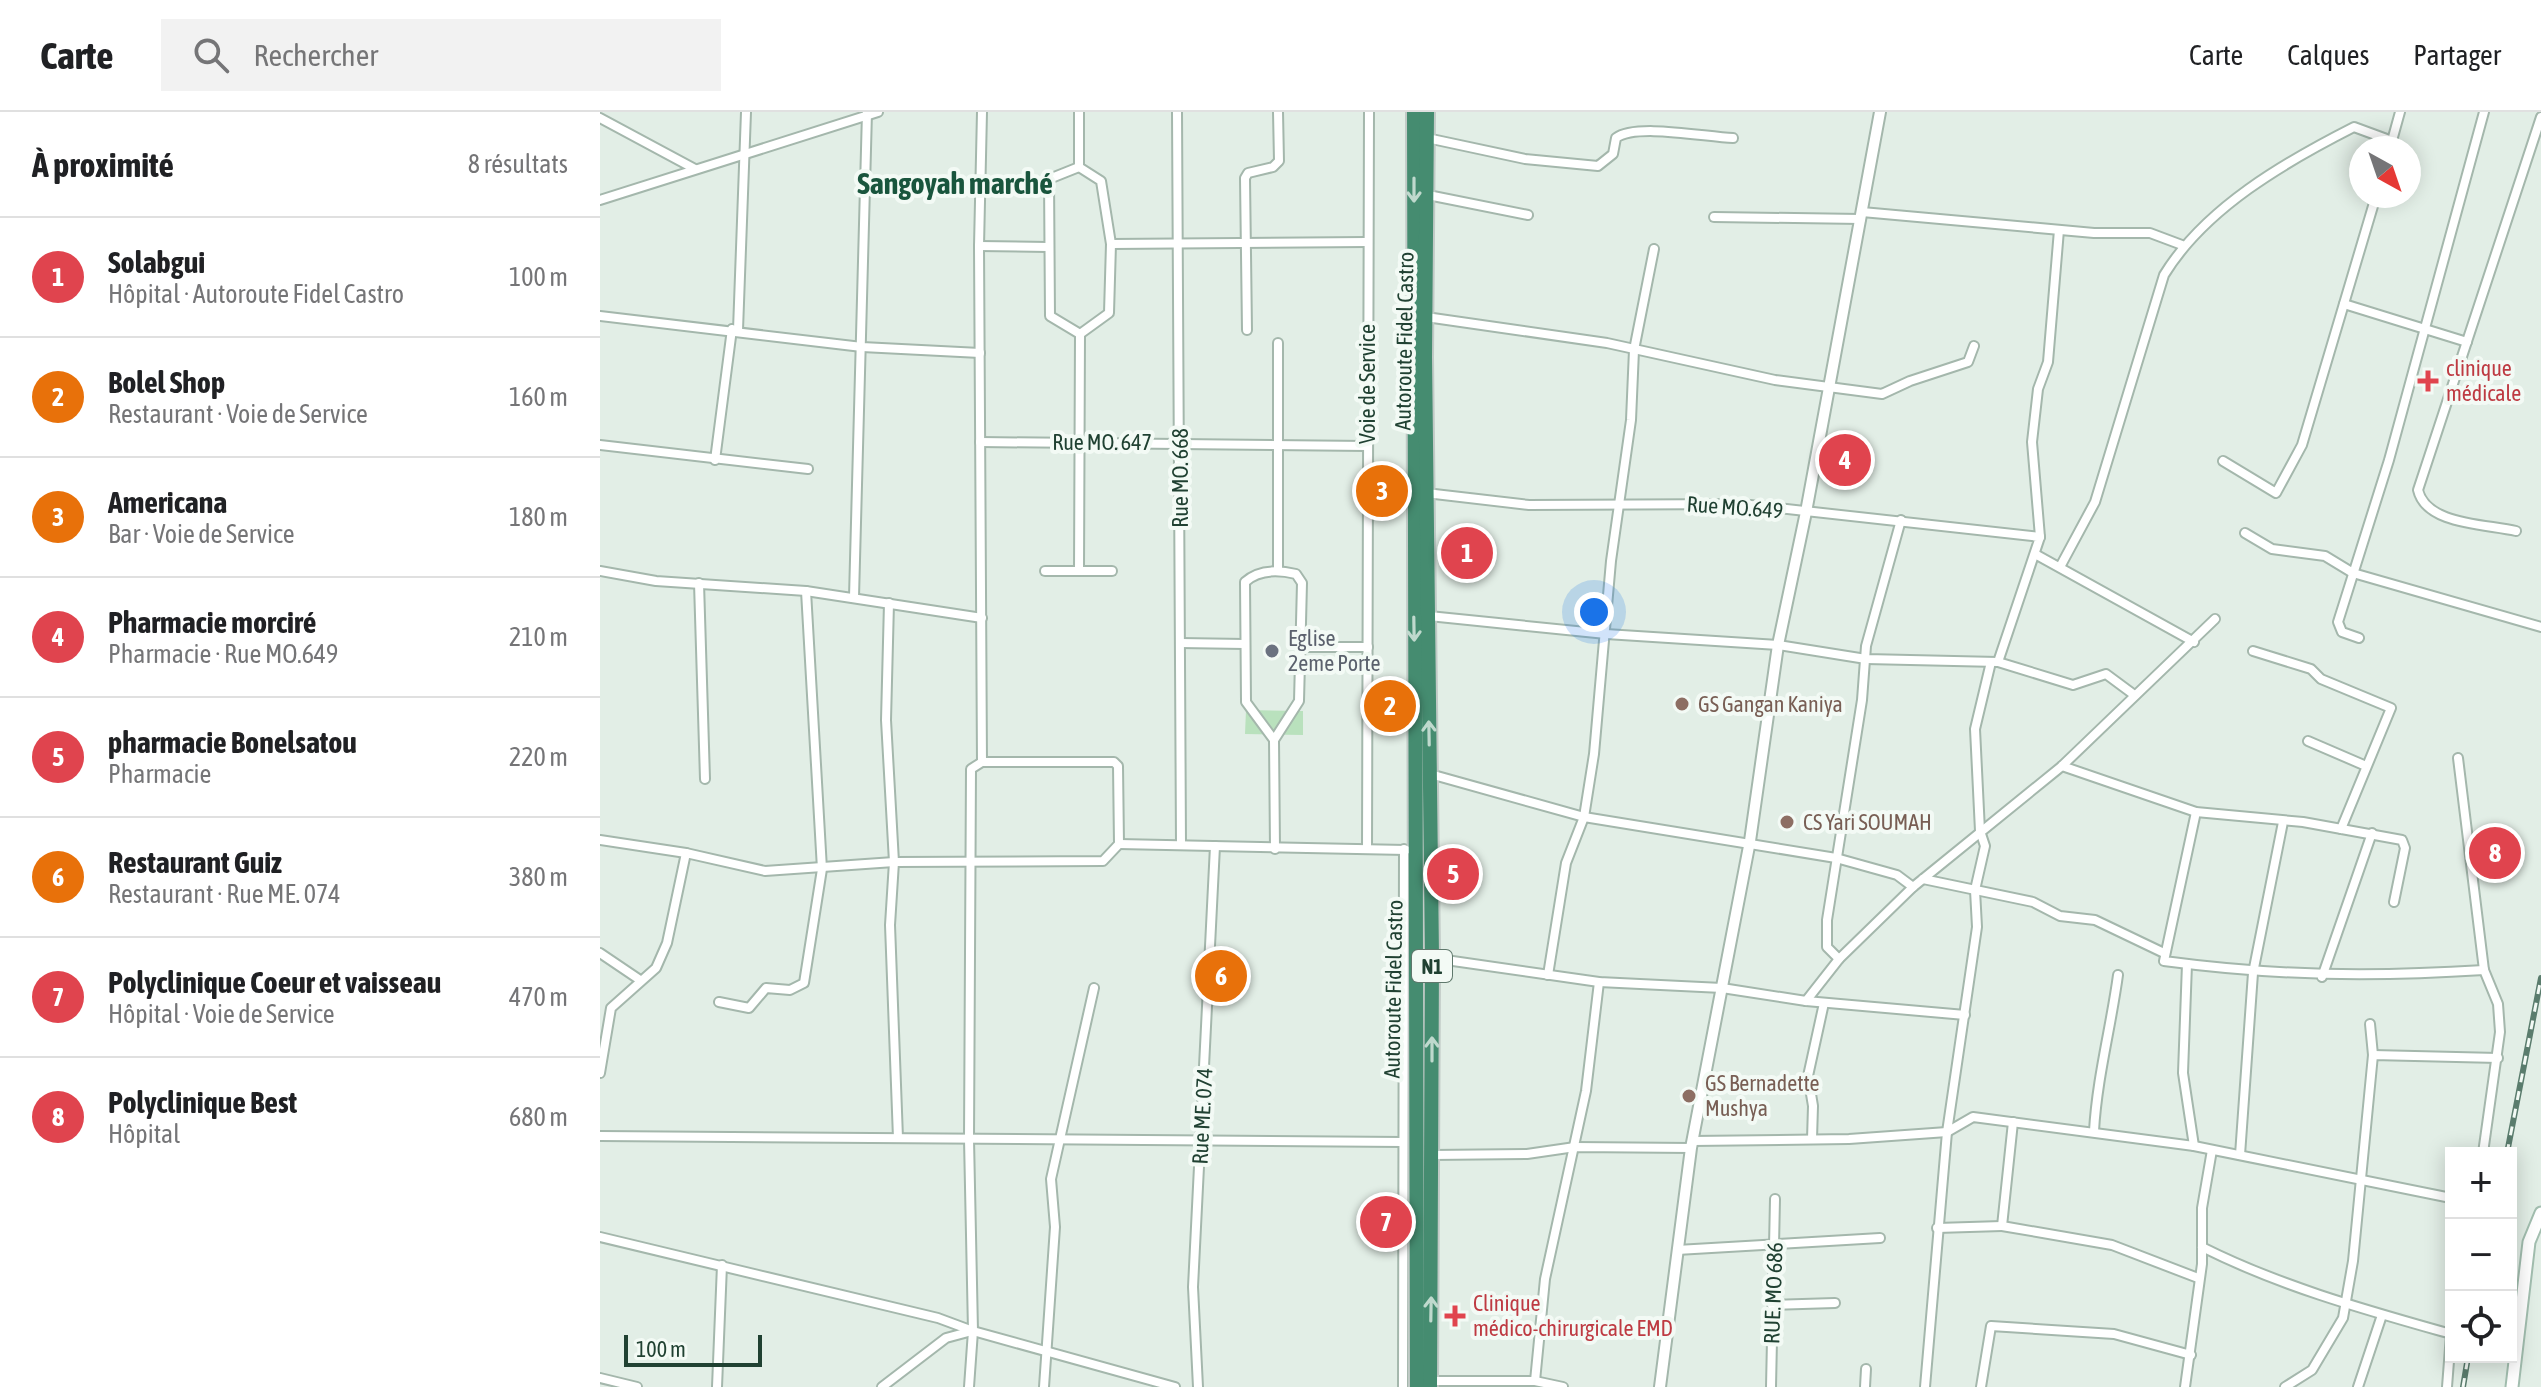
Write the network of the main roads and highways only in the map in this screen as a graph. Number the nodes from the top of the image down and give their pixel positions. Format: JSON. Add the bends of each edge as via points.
{"nodes":[{"id":1,"x":1414,"y":112,"type":"edge"},
{"id":2,"x":1427,"y":112,"type":"edge"},
{"id":3,"x":2541,"y":1213,"type":"edge"},
{"id":4,"x":1426,"y":1385,"type":"edge"},
{"id":5,"x":2512,"y":1387,"type":"edge"}],
"edges":[{"from":1,"to":4,"type":"highway","name":"Autoroute Fidel Castro","number":"N1","one_way":true,"via":[[1409,1340]]},
{"from":4,"to":2,"type":"highway","name":"Autoroute Fidel Castro","number":"N1","one_way":true,"via":[[1432,1155]]},
{"from":3,"to":5,"type":"main road","via":[[2529,1242]]}]}
